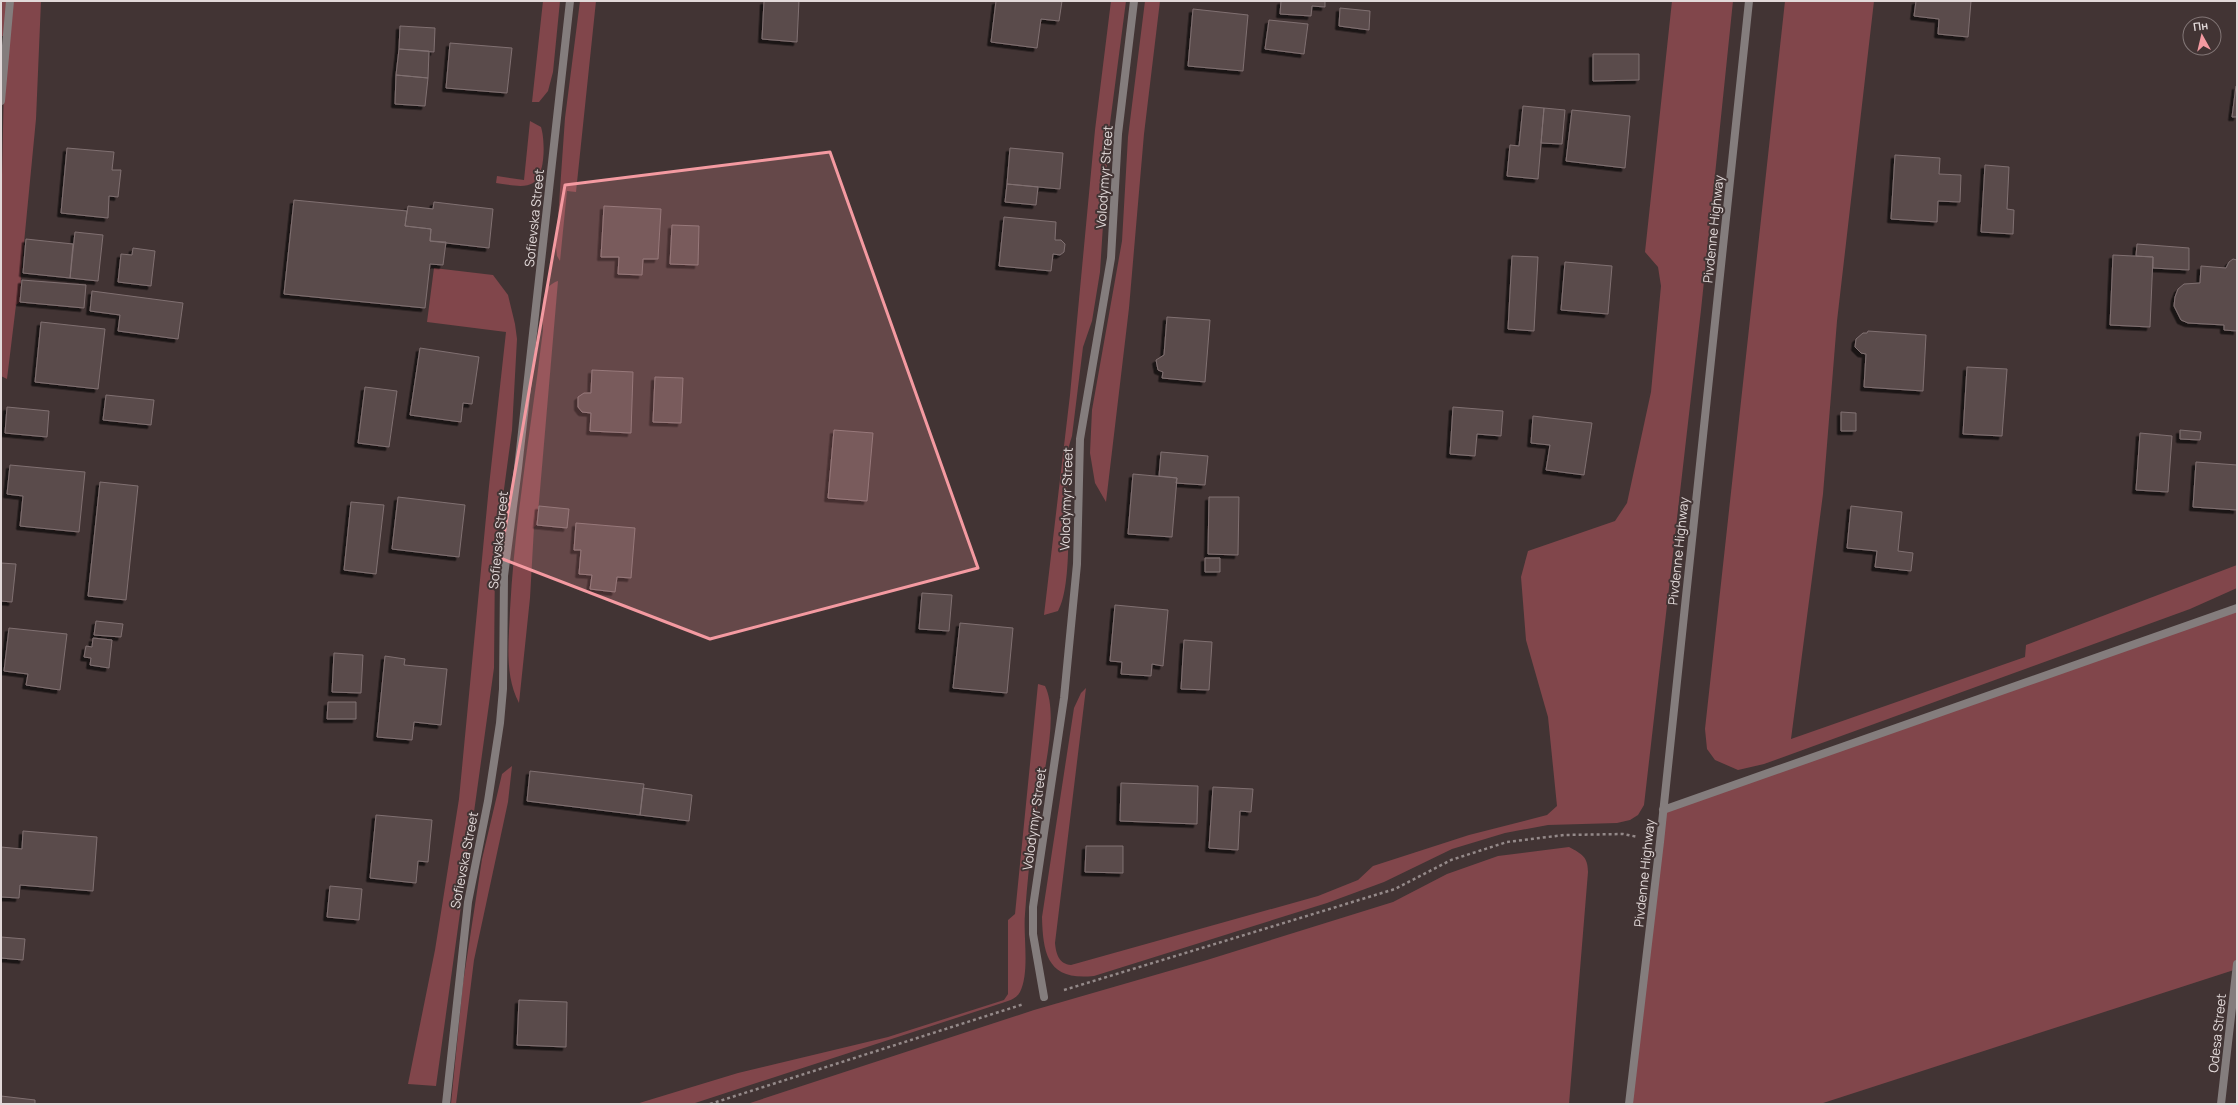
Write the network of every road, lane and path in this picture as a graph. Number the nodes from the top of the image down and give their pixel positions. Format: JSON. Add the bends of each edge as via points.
{"nodes":[{"id":1,"x":10,"y":1,"type":"edge"},
{"id":2,"x":570,"y":1,"type":"edge"},
{"id":3,"x":1134,"y":1,"type":"edge"},
{"id":4,"x":1749,"y":1,"type":"edge"},
{"id":5,"x":1,"y":101,"type":"edge"},
{"id":6,"x":2237,"y":608,"type":"edge"},
{"id":7,"x":1663,"y":810,"type":"junction"},
{"id":8,"x":1660,"y":842,"type":"junction"},
{"id":9,"x":2237,"y":964,"type":"edge"},
{"id":10,"x":1044,"y":997,"type":"junction"},
{"id":11,"x":446,"y":1104,"type":"edge"},
{"id":12,"x":710,"y":1104,"type":"edge"},
{"id":13,"x":1629,"y":1104,"type":"edge"},
{"id":14,"x":2221,"y":1104,"type":"edge"}],
"edges":[{"from":1,"to":5,"type":"street"},
{"from":2,"to":11,"type":"street","name":"Sofievska Street","via":[[504,576],[503,689],[498,737],[468,902]]},
{"from":3,"to":10,"type":"street","name":"Volodymyr Street","via":[[1118,134],[1111,258],[1080,439],[1077,564],[1064,698],[1033,908],[1033,934]]},
{"from":4,"to":7,"type":"street","name":"Pivdenne Highway"},
{"from":6,"to":7,"type":"street"},
{"from":7,"to":8,"type":"street","name":"Pivdenne Highway"},
{"from":8,"to":10,"type":"path","via":[[1616,834],[1564,835],[1507,842],[1451,860],[1395,889]]},
{"from":8,"to":13,"type":"street","name":"Pivdenne Highway"},
{"from":9,"to":14,"type":"street","name":"Odesa Street"},
{"from":10,"to":12,"type":"path"}]}
